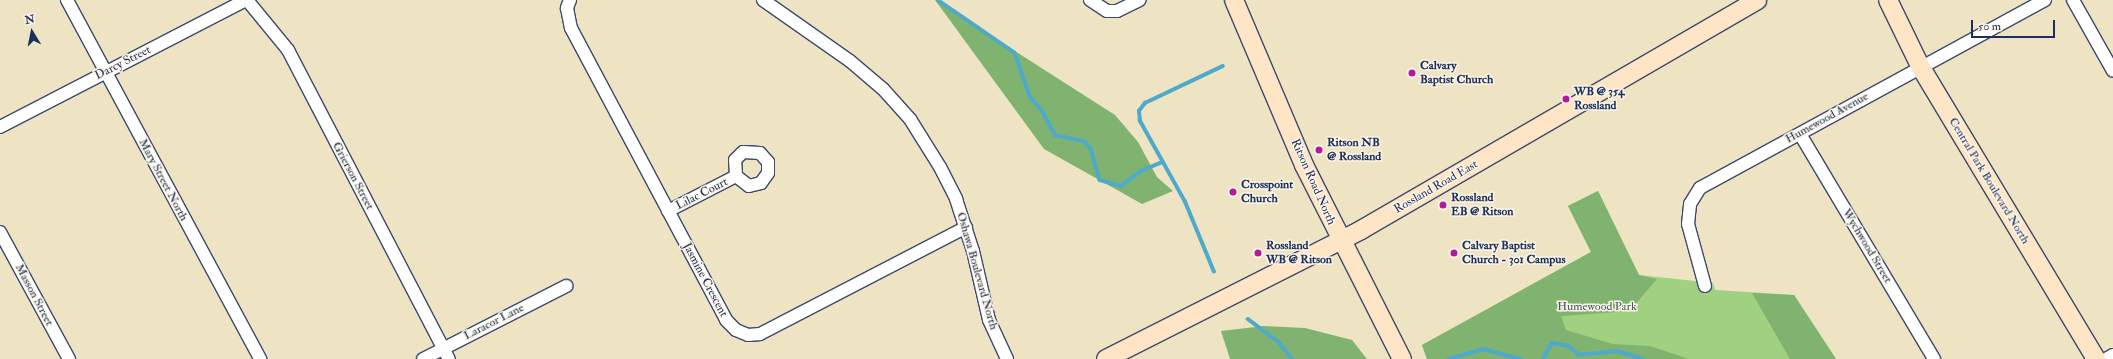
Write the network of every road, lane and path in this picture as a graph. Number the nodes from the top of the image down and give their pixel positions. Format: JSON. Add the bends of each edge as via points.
{"nodes":[{"id":1,"x":67,"y":0,"type":"edge"},
{"id":2,"x":246,"y":0,"type":"edge"},
{"id":3,"x":570,"y":0,"type":"edge"},
{"id":4,"x":763,"y":0,"type":"edge"},
{"id":5,"x":1090,"y":0,"type":"edge"},
{"id":6,"x":1140,"y":0,"type":"edge"},
{"id":7,"x":1234,"y":0,"type":"edge"},
{"id":8,"x":1757,"y":0,"type":"edge"},
{"id":9,"x":1888,"y":0,"type":"edge"},
{"id":10,"x":2045,"y":0,"type":"edge"},
{"id":11,"x":2073,"y":0,"type":"edge"},
{"id":12,"x":1920,"y":66,"type":"junction"},
{"id":13,"x":2113,"y":71,"type":"edge"},
{"id":14,"x":105,"y":72,"type":"junction"},
{"id":15,"x":0,"y":127,"type":"edge"},
{"id":16,"x":1800,"y":134,"type":"junction"},
{"id":17,"x":736,"y":176,"type":"dead end"},
{"id":18,"x":668,"y":211,"type":"junction"},
{"id":19,"x":966,"y":227,"type":"junction"},
{"id":20,"x":0,"y":232,"type":"edge"},
{"id":21,"x":1340,"y":241,"type":"junction"},
{"id":22,"x":566,"y":286,"type":"dead end"},
{"id":23,"x":1705,"y":286,"type":"dead end"},
{"id":24,"x":443,"y":348,"type":"junction"},
{"id":25,"x":2113,"y":355,"type":"edge"},
{"id":26,"x":69,"y":359,"type":"edge"},
{"id":27,"x":260,"y":359,"type":"edge"},
{"id":28,"x":423,"y":359,"type":"edge"},
{"id":29,"x":449,"y":359,"type":"edge"},
{"id":30,"x":1007,"y":359,"type":"edge"},
{"id":31,"x":1106,"y":359,"type":"edge"},
{"id":32,"x":1402,"y":359,"type":"edge"},
{"id":33,"x":1934,"y":359,"type":"edge"},
{"id":34,"x":2096,"y":359,"type":"edge"},
{"id":35,"x":2106,"y":359,"type":"edge"}],
"edges":[{"from":1,"to":14,"type":"street","name":"Mary Street North"},
{"from":2,"to":14,"type":"street","name":"Darcy Street"},
{"from":2,"to":24,"type":"street","name":"Grierson Street","via":[[288,50]]},
{"from":3,"to":18,"type":"street","name":"Jasmine Crescent","via":[[567,8],[571,28]]},
{"from":4,"to":19,"type":"street","name":"Oshawa Boulevard North","via":[[850,61],[883,89],[910,120],[940,167]]},
{"from":5,"to":6,"type":"street","via":[[1108,11],[1117,11]]},
{"from":7,"to":21,"type":"main road","name":"Ritson Road North","via":[[1304,165]]},
{"from":8,"to":21,"type":"main road","name":"Rossland Road East","via":[[1516,142]]},
{"from":9,"to":12,"type":"main road","name":"Central Park Boulevard North"},
{"from":10,"to":12,"type":"street","name":"Humewood Avenue"},
{"from":11,"to":13,"type":"street"},
{"from":12,"to":16,"type":"street","name":"Humewood Avenue"},
{"from":12,"to":34,"type":"main road","name":"Central Park Boulevard North"},
{"from":14,"to":15,"type":"street","name":"Darcy Street"},
{"from":14,"to":27,"type":"street","name":"Mary Street North"},
{"from":16,"to":23,"type":"street","name":"Humewood Avenue","via":[[1700,188],[1690,204],[1688,224]]},
{"from":16,"to":33,"type":"street","name":"Wychwood Street"},
{"from":17,"to":18,"type":"street","name":"Lilac Court"},
{"from":18,"to":19,"type":"street","name":"Jasmine Crescent","via":[[726,320],[736,330],[748,335],[760,334]]},
{"from":19,"to":30,"type":"street","name":"Oshawa Boulevard North","via":[[989,320]]},
{"from":20,"to":26,"type":"street","name":"Masson Street"},
{"from":21,"to":31,"type":"main road","name":"Rossland Road East"},
{"from":21,"to":32,"type":"main road","name":"Ritson Road North"},
{"from":22,"to":24,"type":"street","name":"Laracor Lane"},
{"from":24,"to":28,"type":"street","name":"Laracor Lane"},
{"from":24,"to":29,"type":"street","name":"Grierson Street"},
{"from":25,"to":35,"type":"street"}]}
